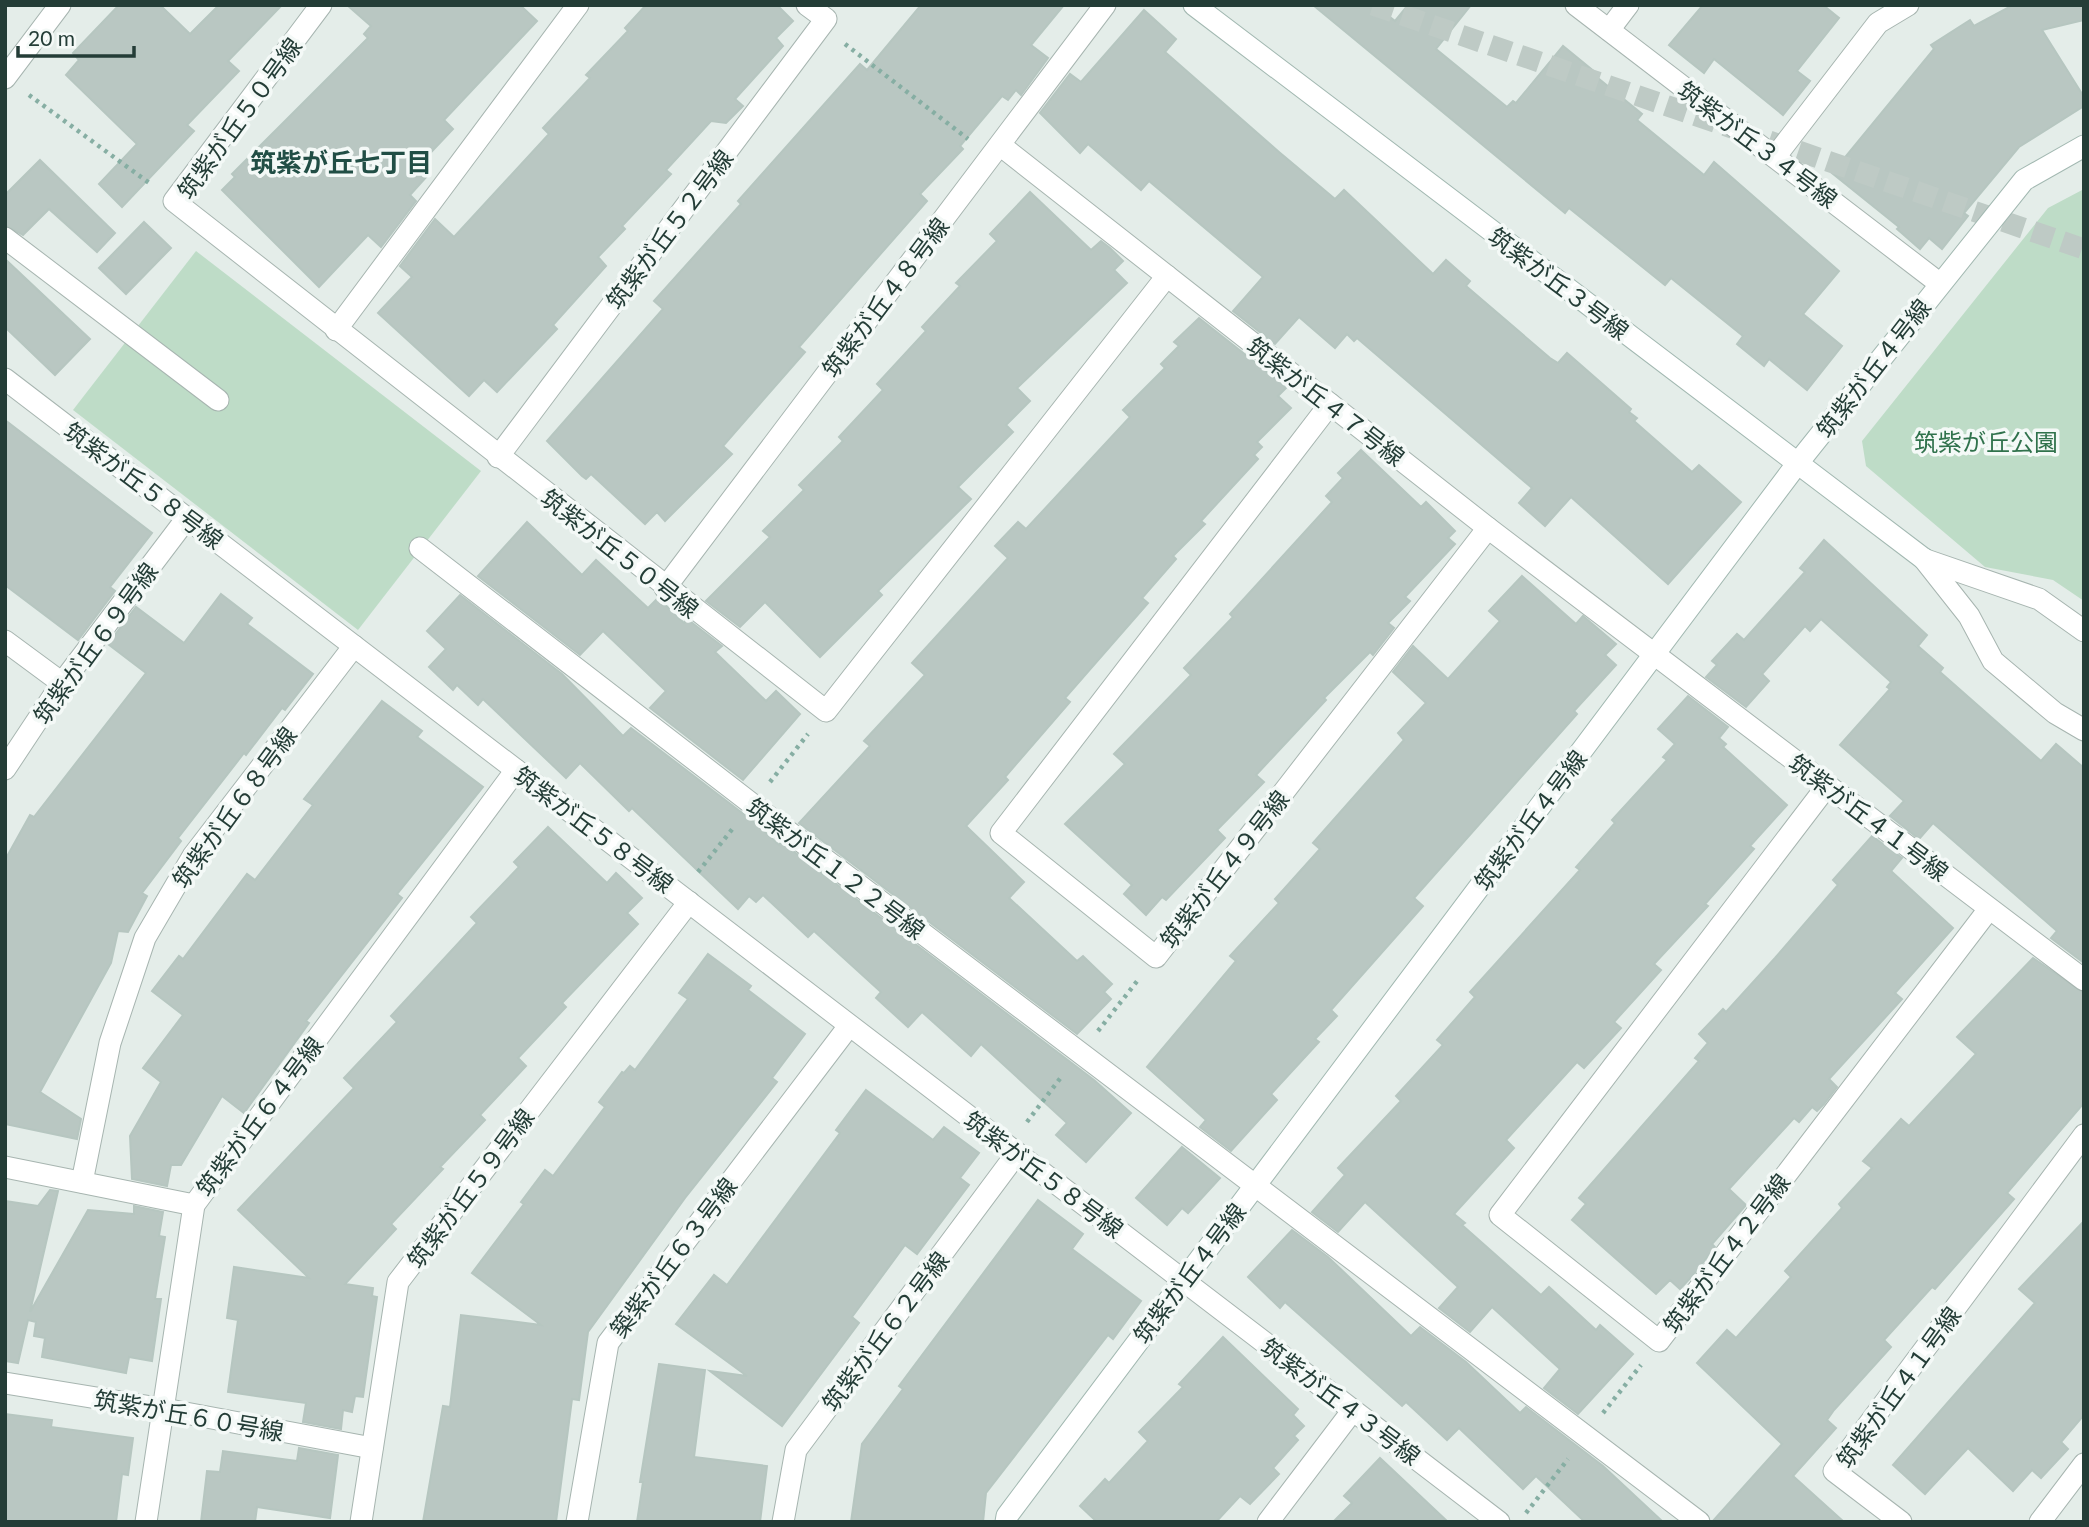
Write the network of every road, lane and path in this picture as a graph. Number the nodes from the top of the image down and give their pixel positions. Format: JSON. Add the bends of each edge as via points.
{"nodes":[{"id":1,"x":60,"y":5,"type":"edge"},
{"id":2,"x":321,"y":5,"type":"edge"},
{"id":3,"x":578,"y":5,"type":"edge"},
{"id":4,"x":807,"y":5,"type":"edge"},
{"id":5,"x":1105,"y":5,"type":"edge"},
{"id":6,"x":1194,"y":5,"type":"edge"},
{"id":7,"x":1576,"y":5,"type":"edge"},
{"id":8,"x":1628,"y":5,"type":"edge"},
{"id":9,"x":1908,"y":5,"type":"edge"},
{"id":10,"x":826,"y":19,"type":"junction"},
{"id":11,"x":1609,"y":30,"type":"junction"},
{"id":12,"x":5,"y":78,"type":"edge"},
{"id":13,"x":1000,"y":145,"type":"junction"},
{"id":14,"x":2084,"y":146,"type":"edge"},
{"id":15,"x":1775,"y":157,"type":"junction"},
{"id":16,"x":174,"y":201,"type":"junction"},
{"id":17,"x":5,"y":238,"type":"edge"},
{"id":18,"x":1167,"y":276,"type":"junction"},
{"id":19,"x":1939,"y":283,"type":"junction"},
{"id":20,"x":336,"y":330,"type":"junction"},
{"id":21,"x":5,"y":379,"type":"edge"},
{"id":22,"x":218,"y":400,"type":"dead end"},
{"id":23,"x":1330,"y":404,"type":"junction"},
{"id":24,"x":498,"y":457,"type":"junction"},
{"id":25,"x":1797,"y":464,"type":"junction"},
{"id":26,"x":187,"y":518,"type":"junction"},
{"id":27,"x":1488,"y":528,"type":"junction"},
{"id":28,"x":420,"y":548,"type":"dead end"},
{"id":29,"x":1924,"y":559,"type":"junction"},
{"id":30,"x":665,"y":588,"type":"junction"},
{"id":31,"x":2084,"y":631,"type":"edge"},
{"id":32,"x":5,"y":641,"type":"edge"},
{"id":33,"x":354,"y":646,"type":"junction"},
{"id":34,"x":1655,"y":654,"type":"junction"},
{"id":35,"x":62,"y":683,"type":"junction"},
{"id":36,"x":2084,"y":730,"type":"edge"},
{"id":37,"x":5,"y":769,"type":"edge"},
{"id":38,"x":516,"y":770,"type":"junction"},
{"id":39,"x":1828,"y":786,"type":"junction"},
{"id":40,"x":689,"y":902,"type":"junction"},
{"id":41,"x":1989,"y":909,"type":"junction"},
{"id":42,"x":2084,"y":980,"type":"edge"},
{"id":43,"x":849,"y":1026,"type":"junction"},
{"id":44,"x":2084,"y":1135,"type":"edge"},
{"id":45,"x":1017,"y":1153,"type":"junction"},
{"id":46,"x":5,"y":1167,"type":"edge"},
{"id":47,"x":82,"y":1182,"type":"junction"},
{"id":48,"x":1254,"y":1186,"type":"junction"},
{"id":49,"x":194,"y":1205,"type":"junction"},
{"id":50,"x":1183,"y":1280,"type":"junction"},
{"id":51,"x":5,"y":1384,"type":"edge"},
{"id":52,"x":164,"y":1409,"type":"junction"},
{"id":53,"x":1353,"y":1410,"type":"junction"},
{"id":54,"x":372,"y":1448,"type":"junction"},
{"id":55,"x":2084,"y":1464,"type":"edge"},
{"id":56,"x":146,"y":1522,"type":"edge"},
{"id":57,"x":361,"y":1522,"type":"edge"},
{"id":58,"x":577,"y":1522,"type":"edge"},
{"id":59,"x":783,"y":1522,"type":"edge"},
{"id":60,"x":1006,"y":1522,"type":"edge"},
{"id":61,"x":1268,"y":1522,"type":"edge"},
{"id":62,"x":1499,"y":1522,"type":"edge"},
{"id":63,"x":1699,"y":1522,"type":"edge"},
{"id":64,"x":1901,"y":1522,"type":"edge"},
{"id":65,"x":2040,"y":1522,"type":"edge"}],
"edges":[{"from":1,"to":12,"type":"street"},
{"from":2,"to":16,"type":"street","name":"筑紫が丘５０号線"},
{"from":3,"to":20,"type":"street"},
{"from":4,"to":10,"type":"street"},
{"from":5,"to":13,"type":"street","name":"筑紫が丘４８号線"},
{"from":6,"to":25,"type":"street","name":"筑紫が丘３号線"},
{"from":7,"to":11,"type":"street","name":"筑紫が丘３４号線"},
{"from":8,"to":11,"type":"street"},
{"from":9,"to":15,"type":"street","via":[[1878,23]]},
{"from":10,"to":13,"type":"path","via":[[845,44],[970,141]]},
{"from":10,"to":24,"type":"street","name":"筑紫が丘５２号線"},
{"from":11,"to":15,"type":"street","name":"筑紫が丘３４号線"},
{"from":12,"to":16,"type":"path"},
{"from":13,"to":18,"type":"street","name":"筑紫が丘４７号線"},
{"from":13,"to":30,"type":"street","name":"筑紫が丘４８号線"},
{"from":14,"to":19,"type":"street","name":"筑紫が丘４号線","via":[[2024,180]]},
{"from":15,"to":19,"type":"street","name":"筑紫が丘３４号線"},
{"from":16,"to":20,"type":"street","name":"筑紫が丘５０号線"},
{"from":17,"to":22,"type":"street"},
{"from":18,"to":23,"type":"street","name":"筑紫が丘４７号線"},
{"from":18,"to":30,"type":"street","name":"筑紫が丘５０号線","via":[[826,712]]},
{"from":19,"to":25,"type":"street","name":"筑紫が丘４号線"},
{"from":20,"to":24,"type":"street","name":"筑紫が丘５０号線"},
{"from":21,"to":26,"type":"street","name":"筑紫が丘５８号線"},
{"from":23,"to":27,"type":"street","name":"筑紫が丘４７号線"},
{"from":23,"to":27,"type":"street","name":"筑紫が丘４９号線","via":[[1001,833],[1156,957]]},
{"from":24,"to":30,"type":"street","name":"筑紫が丘５０号線"},
{"from":25,"to":29,"type":"street","name":"筑紫が丘３号線"},
{"from":25,"to":34,"type":"street","name":"筑紫が丘４号線"},
{"from":26,"to":33,"type":"street","name":"筑紫が丘５８号線"},
{"from":26,"to":35,"type":"street","name":"筑紫が丘６９号線"},
{"from":27,"to":34,"type":"street","name":"筑紫が丘４７号線"},
{"from":28,"to":48,"type":"street","name":"筑紫が丘１２２号線"},
{"from":29,"to":31,"type":"street","name":"筑紫が丘３号線","via":[[2039,600]]},
{"from":29,"to":36,"type":"street","name":"筑紫が丘３号線","via":[[1969,616],[1993,661]]},
{"from":32,"to":35,"type":"street"},
{"from":33,"to":38,"type":"street","name":"筑紫が丘５８号線"},
{"from":33,"to":47,"type":"street","name":"筑紫が丘６８号線","via":[[193,856],[145,938],[110,1043]]},
{"from":34,"to":39,"type":"street","name":"筑紫が丘４１号線"},
{"from":34,"to":48,"type":"street","name":"筑紫が丘４号線"},
{"from":35,"to":37,"type":"street","name":"筑紫が丘６９号線"},
{"from":38,"to":40,"type":"street","name":"筑紫が丘５８号線"},
{"from":38,"to":49,"type":"street","name":"筑紫が丘６４号線"},
{"from":39,"to":41,"type":"street","name":"筑紫が丘４１号線"},
{"from":39,"to":41,"type":"street","name":"筑紫が丘４２号線","via":[[1500,1215],[1659,1341]]},
{"from":40,"to":43,"type":"street","name":"筑紫が丘５８号線"},
{"from":40,"to":54,"type":"street","name":"筑紫が丘５９号線","via":[[398,1282]]},
{"from":41,"to":42,"type":"street","name":"筑紫が丘４１号線"},
{"from":43,"to":45,"type":"street","name":"筑紫が丘５８号線"},
{"from":43,"to":58,"type":"street","name":"築紫が丘６３号線","via":[[608,1343]]},
{"from":44,"to":64,"type":"street","name":"筑紫が丘４１号線","via":[[1833,1471]]},
{"from":45,"to":50,"type":"street","name":"筑紫が丘５８号線"},
{"from":45,"to":59,"type":"street","name":"筑紫が丘６２号線","via":[[796,1450]]},
{"from":46,"to":47,"type":"street"},
{"from":47,"to":49,"type":"street"},
{"from":48,"to":50,"type":"street","name":"筑紫が丘４号線"},
{"from":48,"to":63,"type":"street","name":"筑紫が丘１２２号線"},
{"from":49,"to":52,"type":"street","name":"筑紫が丘６４号線"},
{"from":50,"to":53,"type":"street","name":"筑紫が丘４３号線"},
{"from":50,"to":60,"type":"street","name":"筑紫が丘４号線"},
{"from":51,"to":52,"type":"street","name":"筑紫が丘６０号線"},
{"from":52,"to":54,"type":"street","name":"筑紫が丘６０号線"},
{"from":52,"to":56,"type":"street","name":"筑紫が丘６４号線"},
{"from":53,"to":61,"type":"street"},
{"from":53,"to":62,"type":"street","name":"筑紫が丘４３号線"},
{"from":54,"to":57,"type":"street","name":"筑紫が丘５９号線"},
{"from":55,"to":65,"type":"street"}]}
